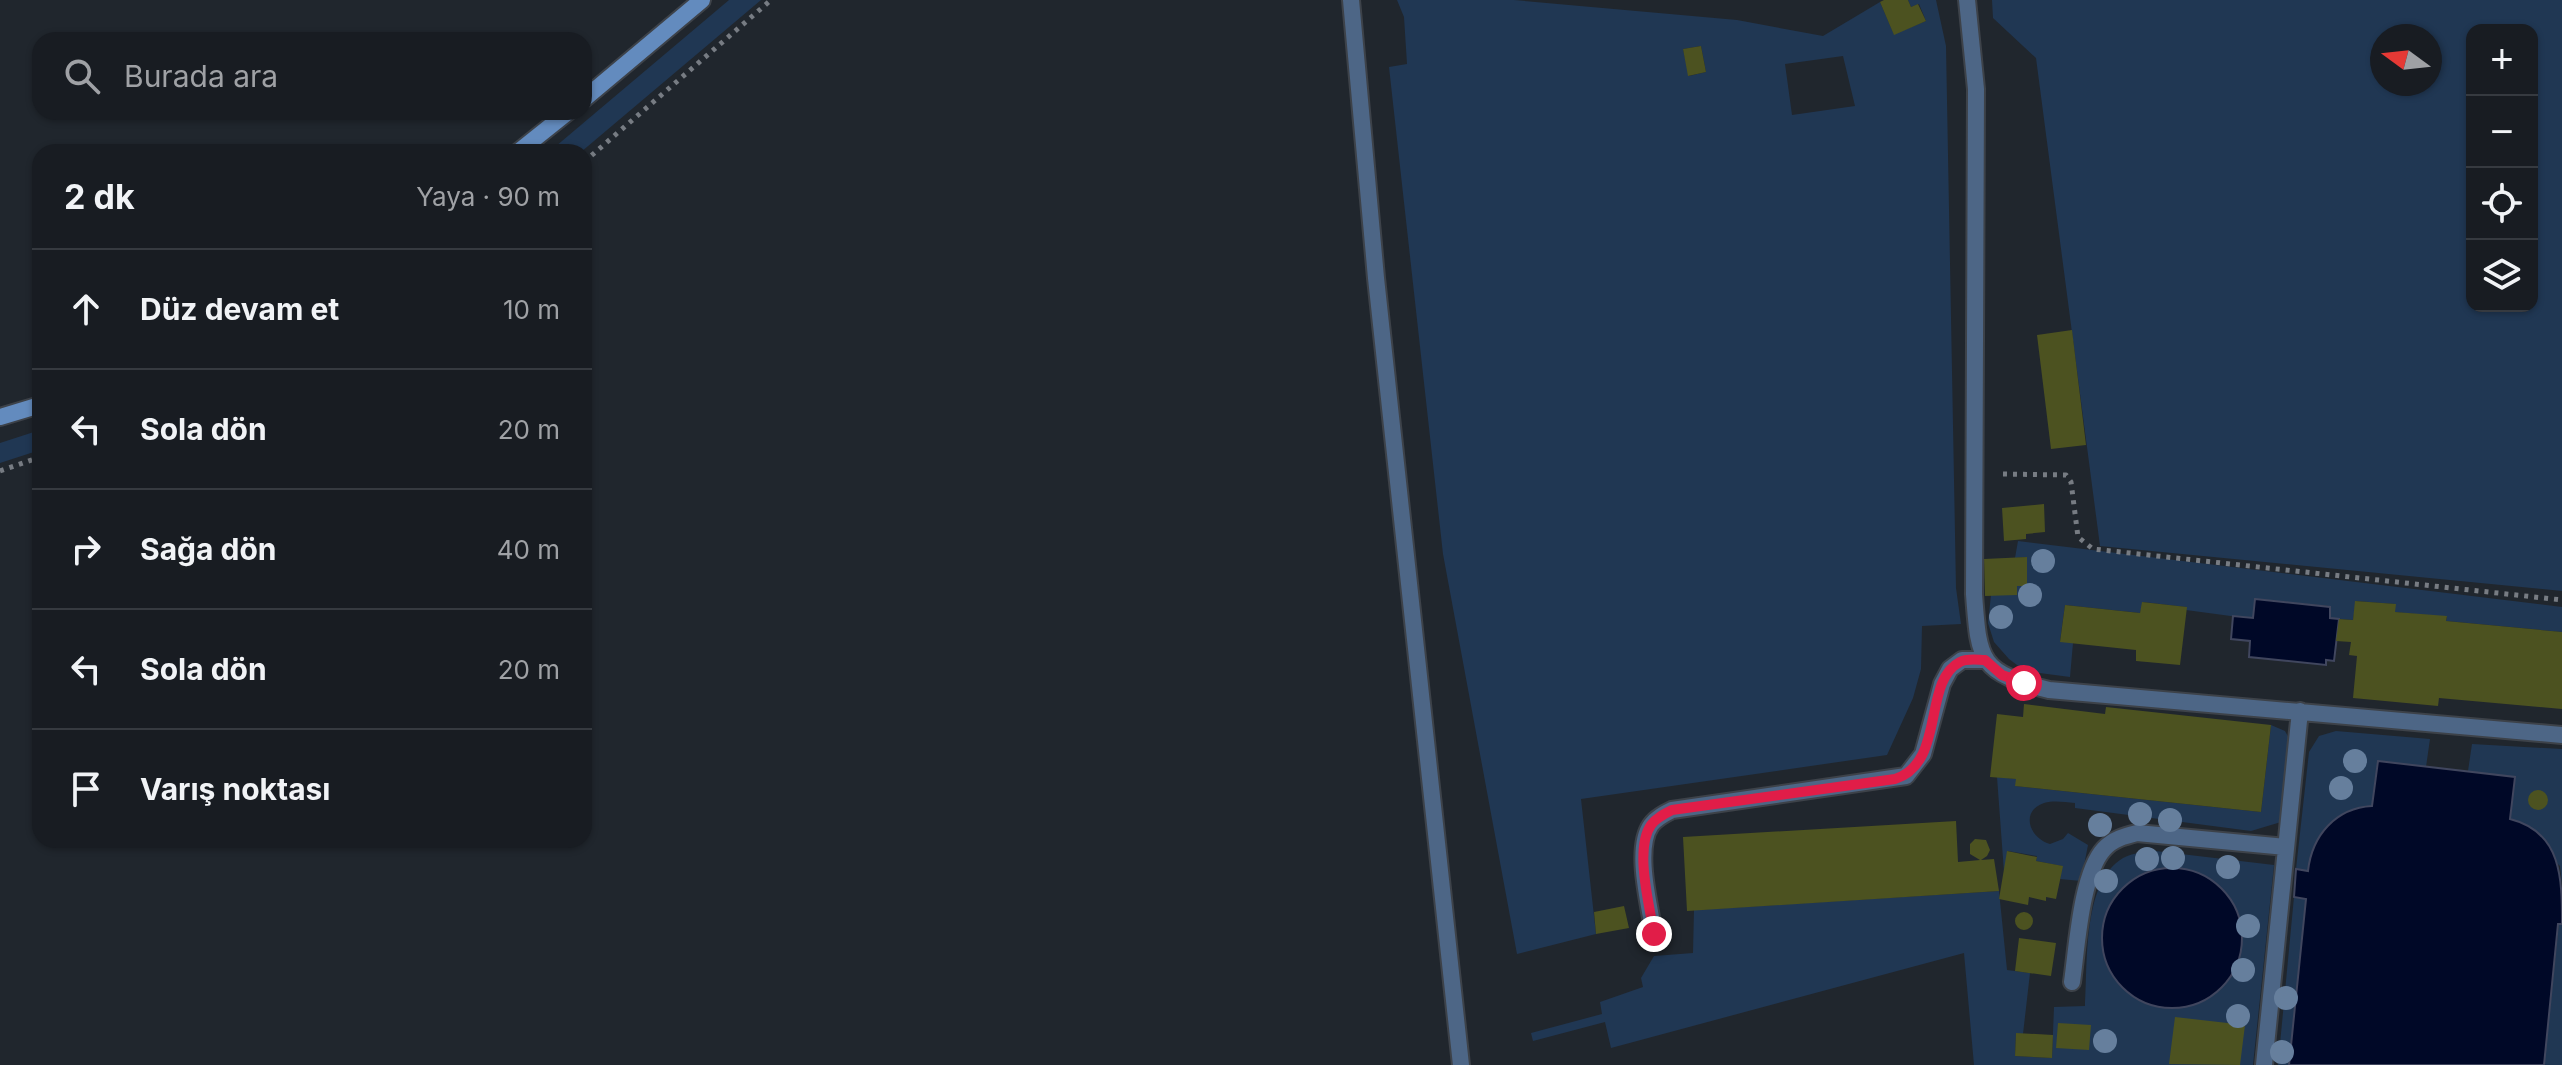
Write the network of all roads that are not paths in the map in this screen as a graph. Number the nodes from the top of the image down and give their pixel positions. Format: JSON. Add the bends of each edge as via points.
{"nodes":[{"id":1,"x":702,"y":0,"type":"edge"},
{"id":2,"x":1351,"y":0,"type":"edge"},
{"id":3,"x":1967,"y":0,"type":"edge"},
{"id":4,"x":592,"y":92,"type":"edge"},
{"id":5,"x":558,"y":120,"type":"edge"},
{"id":6,"x":528,"y":144,"type":"edge"},
{"id":7,"x":32,"y":407,"type":"edge"},
{"id":8,"x":0,"y":417,"type":"edge"},
{"id":9,"x":1985,"y":660,"type":"junction"},
{"id":10,"x":2300,"y":711,"type":"junction"},
{"id":11,"x":2562,"y":735,"type":"edge"},
{"id":12,"x":2286,"y":847,"type":"junction"},
{"id":13,"x":1654,"y":934,"type":"dead end"},
{"id":14,"x":2072,"y":982,"type":"dead end"},
{"id":15,"x":1461,"y":1065,"type":"edge"},
{"id":16,"x":2264,"y":1065,"type":"edge"}],
"edges":[{"from":1,"to":4,"type":"main road"},
{"from":2,"to":15,"type":"lane"},
{"from":3,"to":9,"type":"lane","via":[[1976,89],[1974,594],[1978,643]]},
{"from":5,"to":6,"type":"main road"},
{"from":7,"to":8,"type":"main road"},
{"from":9,"to":10,"type":"lane","via":[[2002,675],[2049,690]]},
{"from":9,"to":13,"type":"lane","via":[[1962,660],[1950,669],[1923,754],[1906,776],[1660,816],[1649,827],[1643,858]]},
{"from":10,"to":11,"type":"lane"},
{"from":10,"to":12,"type":"lane"},
{"from":12,"to":14,"type":"lane","via":[[2137,833],[2121,836],[2093,863]]},
{"from":12,"to":16,"type":"lane"}]}
